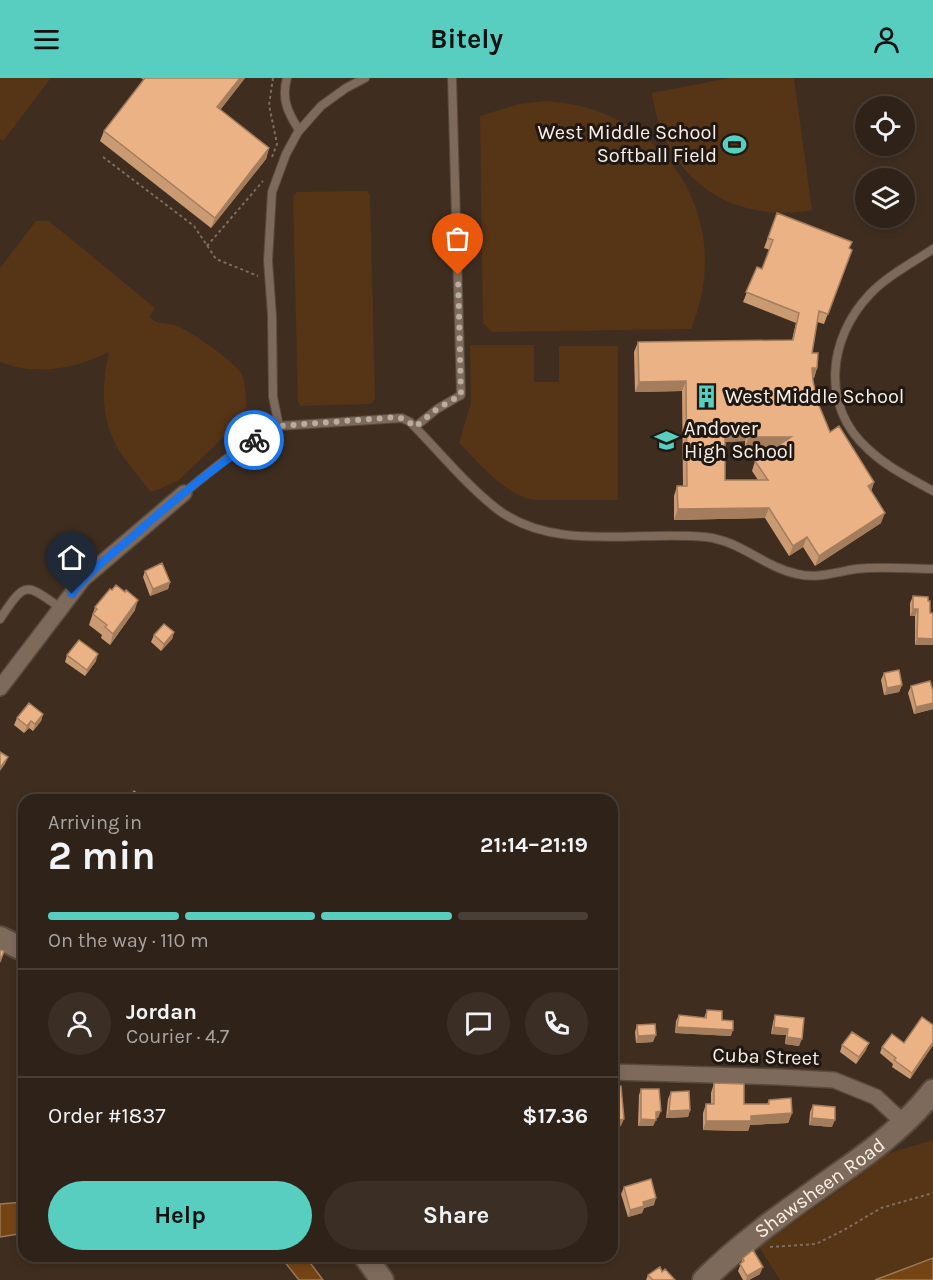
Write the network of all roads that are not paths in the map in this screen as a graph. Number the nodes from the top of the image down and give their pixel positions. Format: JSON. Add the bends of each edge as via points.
{"nodes":[{"id":1,"x":287,"y":78,"type":"edge"},
{"id":2,"x":366,"y":78,"type":"edge"},
{"id":3,"x":452,"y":78,"type":"edge"},
{"id":4,"x":299,"y":130,"type":"junction"},
{"id":5,"x":933,"y":249,"type":"edge"},
{"id":6,"x":279,"y":426,"type":"junction"},
{"id":7,"x":415,"y":427,"type":"junction"},
{"id":8,"x":933,"y":491,"type":"edge"},
{"id":9,"x":184,"y":493,"type":"joint"},
{"id":10,"x":933,"y":570,"type":"edge"},
{"id":11,"x":62,"y":609,"type":"junction"},
{"id":12,"x":0,"y":619,"type":"edge"},
{"id":13,"x":0,"y":688,"type":"edge"},
{"id":14,"x":0,"y":938,"type":"edge"},
{"id":15,"x":18,"y":947,"type":"edge"},
{"id":16,"x":618,"y":1072,"type":"edge"},
{"id":17,"x":933,"y":1091,"type":"edge"},
{"id":18,"x":904,"y":1123,"type":"junction"},
{"id":19,"x":369,"y":1262,"type":"edge"},
{"id":20,"x":382,"y":1280,"type":"edge"},
{"id":21,"x":704,"y":1280,"type":"edge"}],
"edges":[{"from":1,"to":4,"type":"lane","via":[[286,108]]},
{"from":2,"to":4,"type":"lane","via":[[321,106]]},
{"from":3,"to":7,"type":"lane","via":[[461,395]]},
{"from":4,"to":6,"type":"lane","via":[[272,192],[269,219],[273,397]]},
{"from":5,"to":8,"type":"lane","via":[[882,283],[861,304],[840,339],[834,373],[840,406],[861,443],[889,466]]},
{"from":6,"to":7,"type":"lane","via":[[398,417]]},
{"from":6,"to":9,"type":"lane","via":[[223,460]]},
{"from":7,"to":10,"type":"lane","via":[[497,509],[543,530],[580,537],[722,539],[787,571],[806,576],[858,569]]},
{"from":9,"to":11,"type":"street","via":[[83,579]]},
{"from":11,"to":12,"type":"lane","via":[[34,589],[28,589],[16,596]]},
{"from":11,"to":13,"type":"street"},
{"from":14,"to":15,"type":"main road"},
{"from":16,"to":18,"type":"street","name":"Cuba Street","via":[[834,1080],[876,1097]]},
{"from":17,"to":18,"type":"main road","name":"Shawsheen Road"},
{"from":18,"to":21,"type":"main road","name":"Shawsheen Road","via":[[752,1237]]},
{"from":19,"to":20,"type":"main road"}]}
